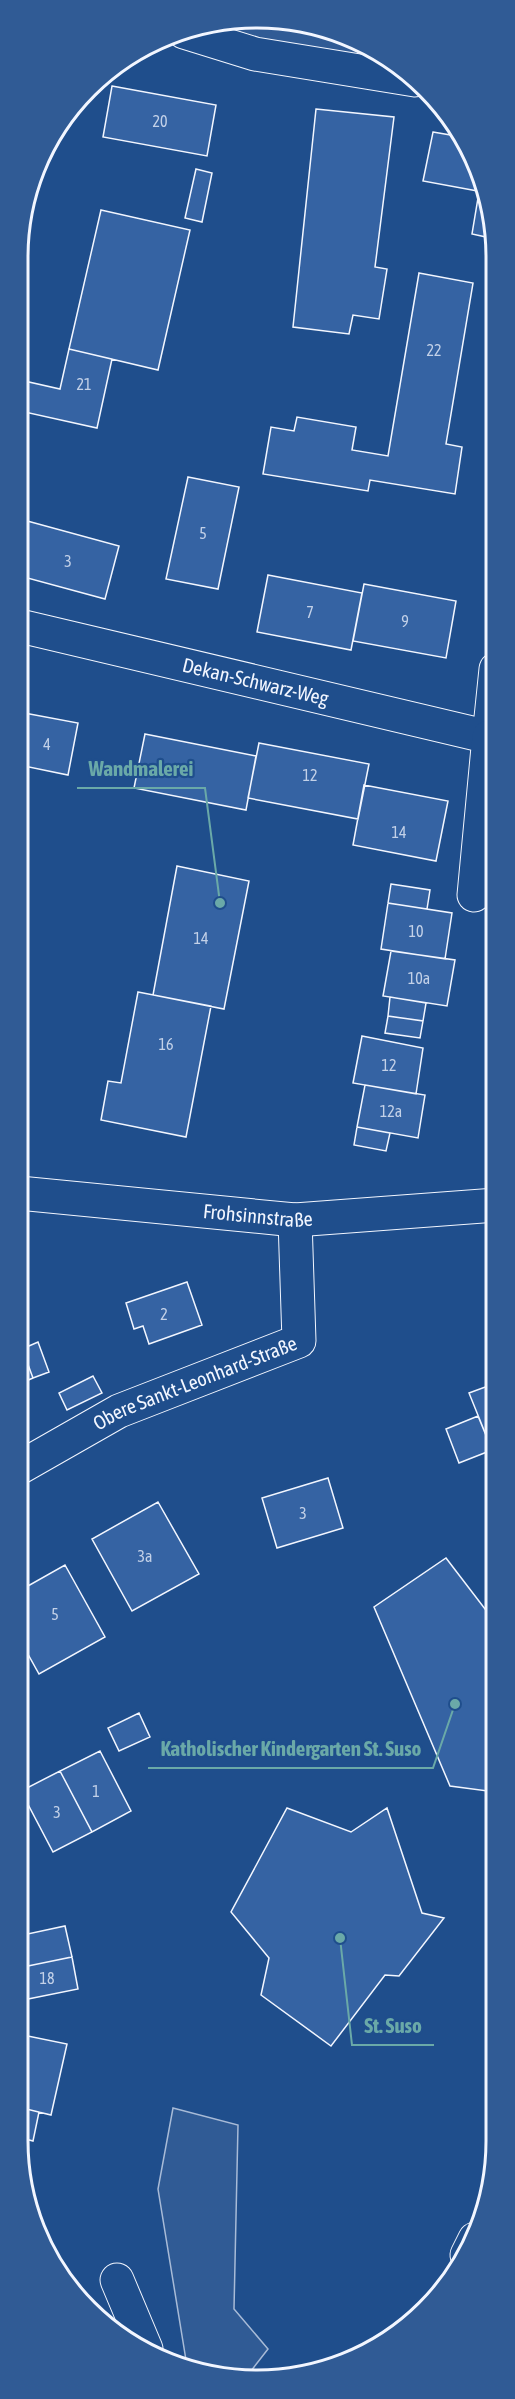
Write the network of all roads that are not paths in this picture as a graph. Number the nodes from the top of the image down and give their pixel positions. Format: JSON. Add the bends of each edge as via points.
{"nodes":[{"id":1,"x":197,"y":36,"type":"edge"},
{"id":2,"x":399,"y":77,"type":"edge"},
{"id":3,"x":28,"y":628,"type":"edge"},
{"id":4,"x":486,"y":736,"type":"edge"},
{"id":5,"x":486,"y":769,"type":"edge"},
{"id":6,"x":474,"y":895,"type":"dead end"},
{"id":7,"x":28,"y":1194,"type":"edge"},
{"id":8,"x":486,"y":1206,"type":"edge"},
{"id":9,"x":295,"y":1220,"type":"junction"},
{"id":10,"x":28,"y":1463,"type":"edge"},
{"id":11,"x":117,"y":2280,"type":"dead end"},
{"id":12,"x":142,"y":2339,"type":"edge"}],
"edges":[{"from":1,"to":2,"type":"street","via":[[255,54]]},
{"from":3,"to":4,"type":"street","name":"Dekan-Schwarz-Weg"},
{"from":5,"to":6,"type":"street"},
{"from":7,"to":9,"type":"street","name":"Frohsinnstraße"},
{"from":8,"to":9,"type":"street","name":"Frohsinnstraße"},
{"from":9,"to":10,"type":"street","name":"Obere Sankt-Leonhard-Straße","via":[[299,1341],[119,1411]]},
{"from":11,"to":12,"type":"street"}]}
